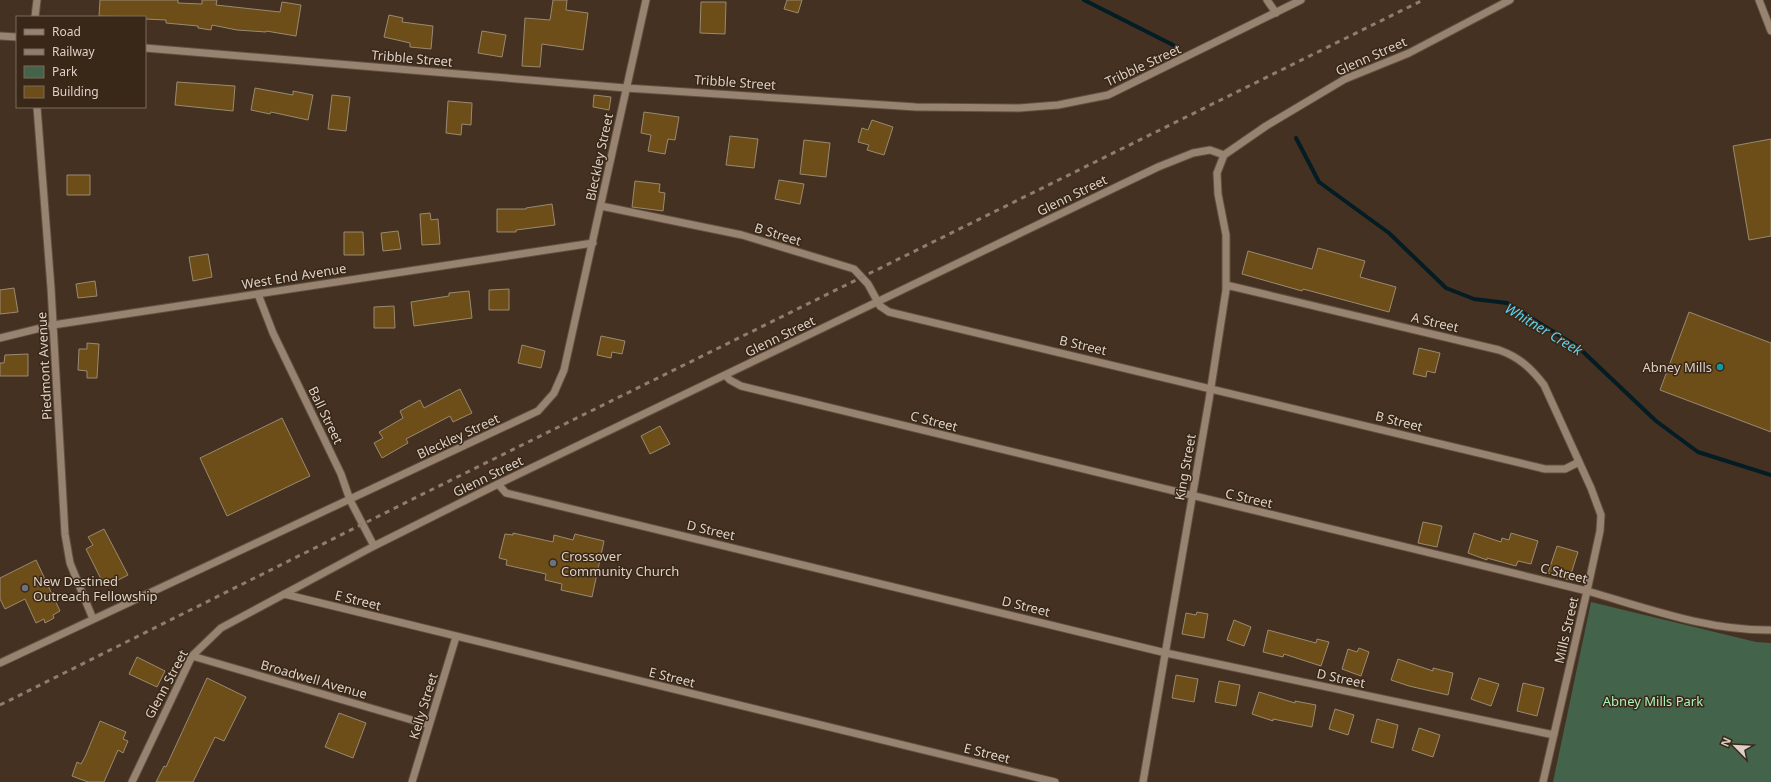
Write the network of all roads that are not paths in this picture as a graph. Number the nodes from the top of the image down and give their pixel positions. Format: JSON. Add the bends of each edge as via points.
{"nodes":[{"id":1,"x":37,"y":0,"type":"edge"},
{"id":2,"x":646,"y":0,"type":"edge"},
{"id":3,"x":1267,"y":0,"type":"edge"},
{"id":4,"x":1301,"y":0,"type":"edge"},
{"id":5,"x":1510,"y":0,"type":"edge"},
{"id":6,"x":1759,"y":0,"type":"edge"},
{"id":7,"x":1276,"y":13,"type":"junction"},
{"id":8,"x":35,"y":16,"type":"edge"},
{"id":9,"x":1771,"y":31,"type":"edge"},
{"id":10,"x":0,"y":36,"type":"edge"},
{"id":11,"x":16,"y":37,"type":"edge"},
{"id":12,"x":146,"y":48,"type":"edge"},
{"id":13,"x":626,"y":88,"type":"junction"},
{"id":14,"x":37,"y":108,"type":"edge"},
{"id":15,"x":1224,"y":155,"type":"junction"},
{"id":16,"x":601,"y":206,"type":"junction"},
{"id":17,"x":593,"y":243,"type":"junction"},
{"id":18,"x":1226,"y":285,"type":"junction"},
{"id":19,"x":258,"y":294,"type":"junction"},
{"id":20,"x":877,"y":302,"type":"junction"},
{"id":21,"x":53,"y":325,"type":"junction"},
{"id":22,"x":0,"y":338,"type":"edge"},
{"id":23,"x":725,"y":375,"type":"junction"},
{"id":24,"x":1211,"y":388,"type":"junction"},
{"id":25,"x":1579,"y":462,"type":"junction"},
{"id":26,"x":498,"y":484,"type":"junction"},
{"id":27,"x":1192,"y":496,"type":"junction"},
{"id":28,"x":350,"y":500,"type":"junction"},
{"id":29,"x":374,"y":546,"type":"junction"},
{"id":30,"x":1587,"y":591,"type":"junction"},
{"id":31,"x":284,"y":594,"type":"junction"},
{"id":32,"x":93,"y":619,"type":"junction"},
{"id":33,"x":1771,"y":630,"type":"edge"},
{"id":34,"x":456,"y":637,"type":"junction"},
{"id":35,"x":1166,"y":653,"type":"junction"},
{"id":36,"x":192,"y":656,"type":"junction"},
{"id":37,"x":0,"y":664,"type":"edge"},
{"id":38,"x":429,"y":725,"type":"junction"},
{"id":39,"x":1554,"y":736,"type":"junction"},
{"id":40,"x":132,"y":782,"type":"edge"},
{"id":41,"x":412,"y":782,"type":"edge"},
{"id":42,"x":1055,"y":782,"type":"edge"},
{"id":43,"x":1143,"y":782,"type":"edge"},
{"id":44,"x":1543,"y":782,"type":"edge"}],
"edges":[{"from":1,"to":8,"type":"street"},
{"from":2,"to":13,"type":"street","name":"Bleckley Street"},
{"from":3,"to":7,"type":"street"},
{"from":4,"to":7,"type":"street","name":"Tribble Street"},
{"from":5,"to":15,"type":"street","name":"Glenn Street","via":[[1409,53],[1345,79],[1266,126]]},
{"from":6,"to":9,"type":"street"},
{"from":7,"to":13,"type":"street","name":"Tribble Street","via":[[1108,96],[1058,105],[1019,108],[916,107]]},
{"from":10,"to":11,"type":"street"},
{"from":12,"to":13,"type":"street","name":"Tribble Street"},
{"from":13,"to":16,"type":"street","name":"Bleckley Street"},
{"from":14,"to":21,"type":"street","name":"Piedmont Avenue"},
{"from":15,"to":18,"type":"street","name":"King Street","via":[[1217,173],[1218,194],[1226,235]]},
{"from":15,"to":20,"type":"street","name":"Glenn Street","via":[[1210,150],[1193,153],[1158,167]]},
{"from":16,"to":17,"type":"street","name":"Bleckley Street"},
{"from":16,"to":20,"type":"street","name":"B Street","via":[[742,235],[854,269],[868,284]]},
{"from":17,"to":19,"type":"street","name":"West End Avenue"},
{"from":17,"to":28,"type":"street","name":"Bleckley Street","via":[[564,370],[554,393],[538,411]]},
{"from":18,"to":24,"type":"street","name":"King Street"},
{"from":18,"to":25,"type":"street","name":"A Street","via":[[1509,353],[1534,371],[1544,385]]},
{"from":19,"to":21,"type":"street","name":"West End Avenue"},
{"from":19,"to":28,"type":"street","name":"Ball Street","via":[[273,333],[341,474]]},
{"from":20,"to":23,"type":"street","name":"Glenn Street"},
{"from":20,"to":24,"type":"street","name":"B Street","via":[[889,312]]},
{"from":21,"to":22,"type":"street","name":"West End Avenue"},
{"from":21,"to":32,"type":"street","name":"Piedmont Avenue","via":[[65,534],[70,563]]},
{"from":23,"to":26,"type":"street","name":"Glenn Street"},
{"from":23,"to":27,"type":"street","name":"C Street","via":[[741,386]]},
{"from":24,"to":25,"type":"street","name":"B Street","via":[[1545,469],[1565,469]]},
{"from":24,"to":27,"type":"street","name":"King Street"},
{"from":25,"to":30,"type":"street","name":"Mills Street","via":[[1601,516]]},
{"from":26,"to":29,"type":"street","name":"Glenn Street"},
{"from":26,"to":35,"type":"street","name":"D Street","via":[[506,493]]},
{"from":27,"to":30,"type":"street","name":"C Street"},
{"from":27,"to":35,"type":"street","name":"King Street"},
{"from":28,"to":29,"type":"street","name":"Ball Street"},
{"from":28,"to":32,"type":"street","name":"Bleckley Street"},
{"from":29,"to":31,"type":"street","name":"Glenn Street"},
{"from":30,"to":33,"type":"street","name":"C Street","via":[[1685,619],[1747,630]]},
{"from":30,"to":39,"type":"street","name":"Mills Street"},
{"from":31,"to":34,"type":"street","name":"E Street"},
{"from":31,"to":36,"type":"street","name":"Glenn Street","via":[[220,628]]},
{"from":32,"to":37,"type":"street","name":"Bleckley Street"},
{"from":34,"to":38,"type":"street","name":"Kelly Street"},
{"from":34,"to":42,"type":"street","name":"E Street"},
{"from":35,"to":39,"type":"street","name":"D Street"},
{"from":35,"to":43,"type":"street","name":"King Street"},
{"from":36,"to":38,"type":"street","name":"Broadwell Avenue"},
{"from":36,"to":40,"type":"street","name":"Glenn Street"},
{"from":38,"to":41,"type":"street","name":"Kelly Street"},
{"from":39,"to":44,"type":"street","name":"Mills Street"}]}
